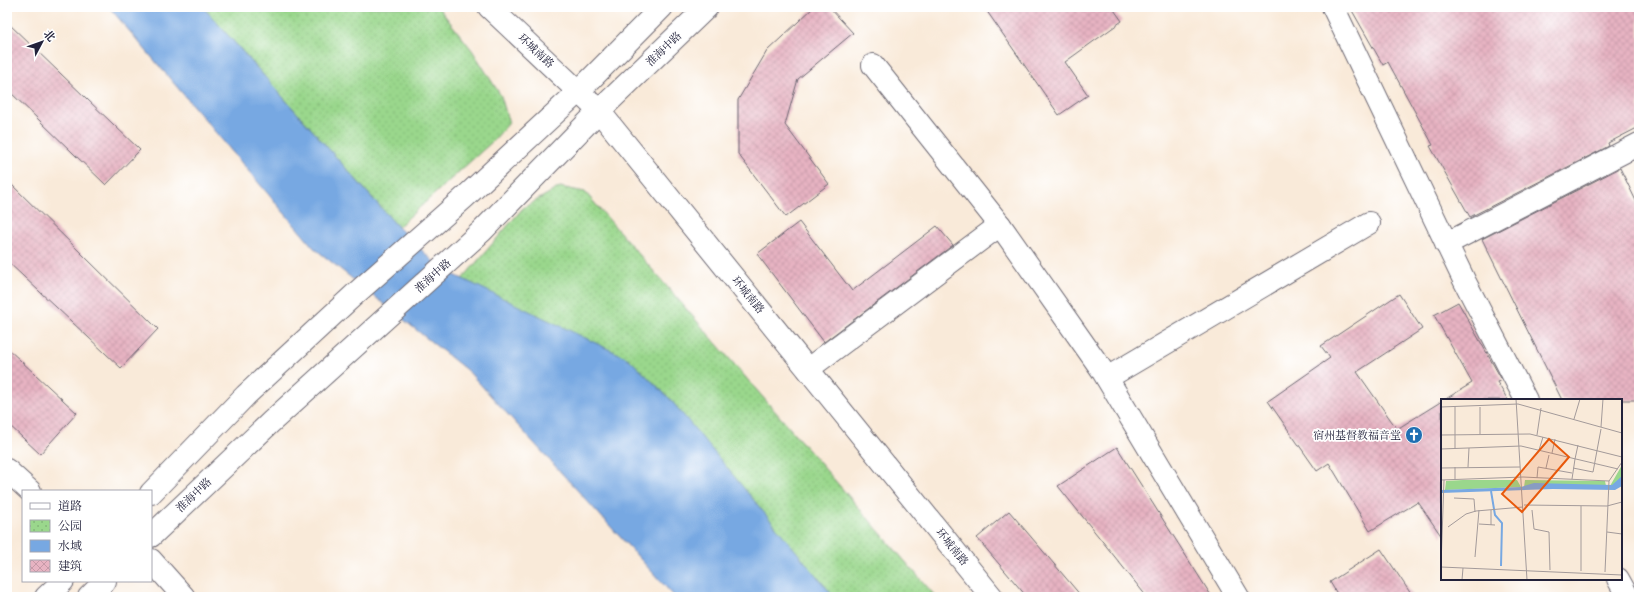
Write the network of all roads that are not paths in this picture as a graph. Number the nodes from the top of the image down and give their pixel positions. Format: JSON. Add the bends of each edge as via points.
{"nodes":[{"id":1,"x":489,"y":7,"type":"edge"},
{"id":2,"x":662,"y":7,"type":"edge"},
{"id":3,"x":707,"y":7,"type":"edge"},
{"id":4,"x":1333,"y":7,"type":"edge"},
{"id":5,"x":873,"y":65,"type":"dead end"},
{"id":6,"x":579,"y":91,"type":"junction"},
{"id":7,"x":600,"y":111,"type":"junction"},
{"id":8,"x":1639,"y":144,"type":"edge"},
{"id":9,"x":1369,"y":223,"type":"dead end"},
{"id":10,"x":1000,"y":225,"type":"junction"},
{"id":11,"x":1446,"y":244,"type":"junction"},
{"id":12,"x":808,"y":369,"type":"junction"},
{"id":13,"x":1107,"y":378,"type":"junction"},
{"id":14,"x":1525,"y":399,"type":"edge"},
{"id":15,"x":7,"y":470,"type":"edge"},
{"id":16,"x":29,"y":490,"type":"edge"},
{"id":17,"x":152,"y":491,"type":"edge"},
{"id":18,"x":152,"y":535,"type":"edge"},
{"id":19,"x":152,"y":561,"type":"edge"},
{"id":20,"x":1619,"y":580,"type":"edge"},
{"id":21,"x":62,"y":582,"type":"edge"},
{"id":22,"x":105,"y":582,"type":"edge"},
{"id":23,"x":46,"y":597,"type":"edge"},
{"id":24,"x":89,"y":597,"type":"edge"},
{"id":25,"x":184,"y":597,"type":"edge"},
{"id":26,"x":992,"y":597,"type":"edge"},
{"id":27,"x":1238,"y":597,"type":"edge"},
{"id":28,"x":1628,"y":597,"type":"edge"}],
"edges":[{"from":1,"to":6,"type":"main road","name":"环城南路"},
{"from":2,"to":6,"type":"main road"},
{"from":3,"to":7,"type":"main road","name":"淮海中路"},
{"from":4,"to":11,"type":"main road"},
{"from":5,"to":10,"type":"main road"},
{"from":6,"to":7,"type":"main road","name":"环城南路"},
{"from":6,"to":17,"type":"main road","via":[[246,395]]},
{"from":7,"to":12,"type":"main road","name":"环城南路"},
{"from":7,"to":18,"type":"main road","name":"淮海中路","via":[[482,231],[271,422]]},
{"from":8,"to":11,"type":"main road"},
{"from":9,"to":13,"type":"main road"},
{"from":10,"to":12,"type":"main road"},
{"from":10,"to":13,"type":"main road"},
{"from":11,"to":14,"type":"main road"},
{"from":12,"to":26,"type":"main road","name":"环城南路"},
{"from":13,"to":27,"type":"main road"},
{"from":15,"to":16,"type":"main road"},
{"from":19,"to":25,"type":"main road"},
{"from":20,"to":28,"type":"main road"},
{"from":21,"to":23,"type":"main road"},
{"from":22,"to":24,"type":"main road"}]}
